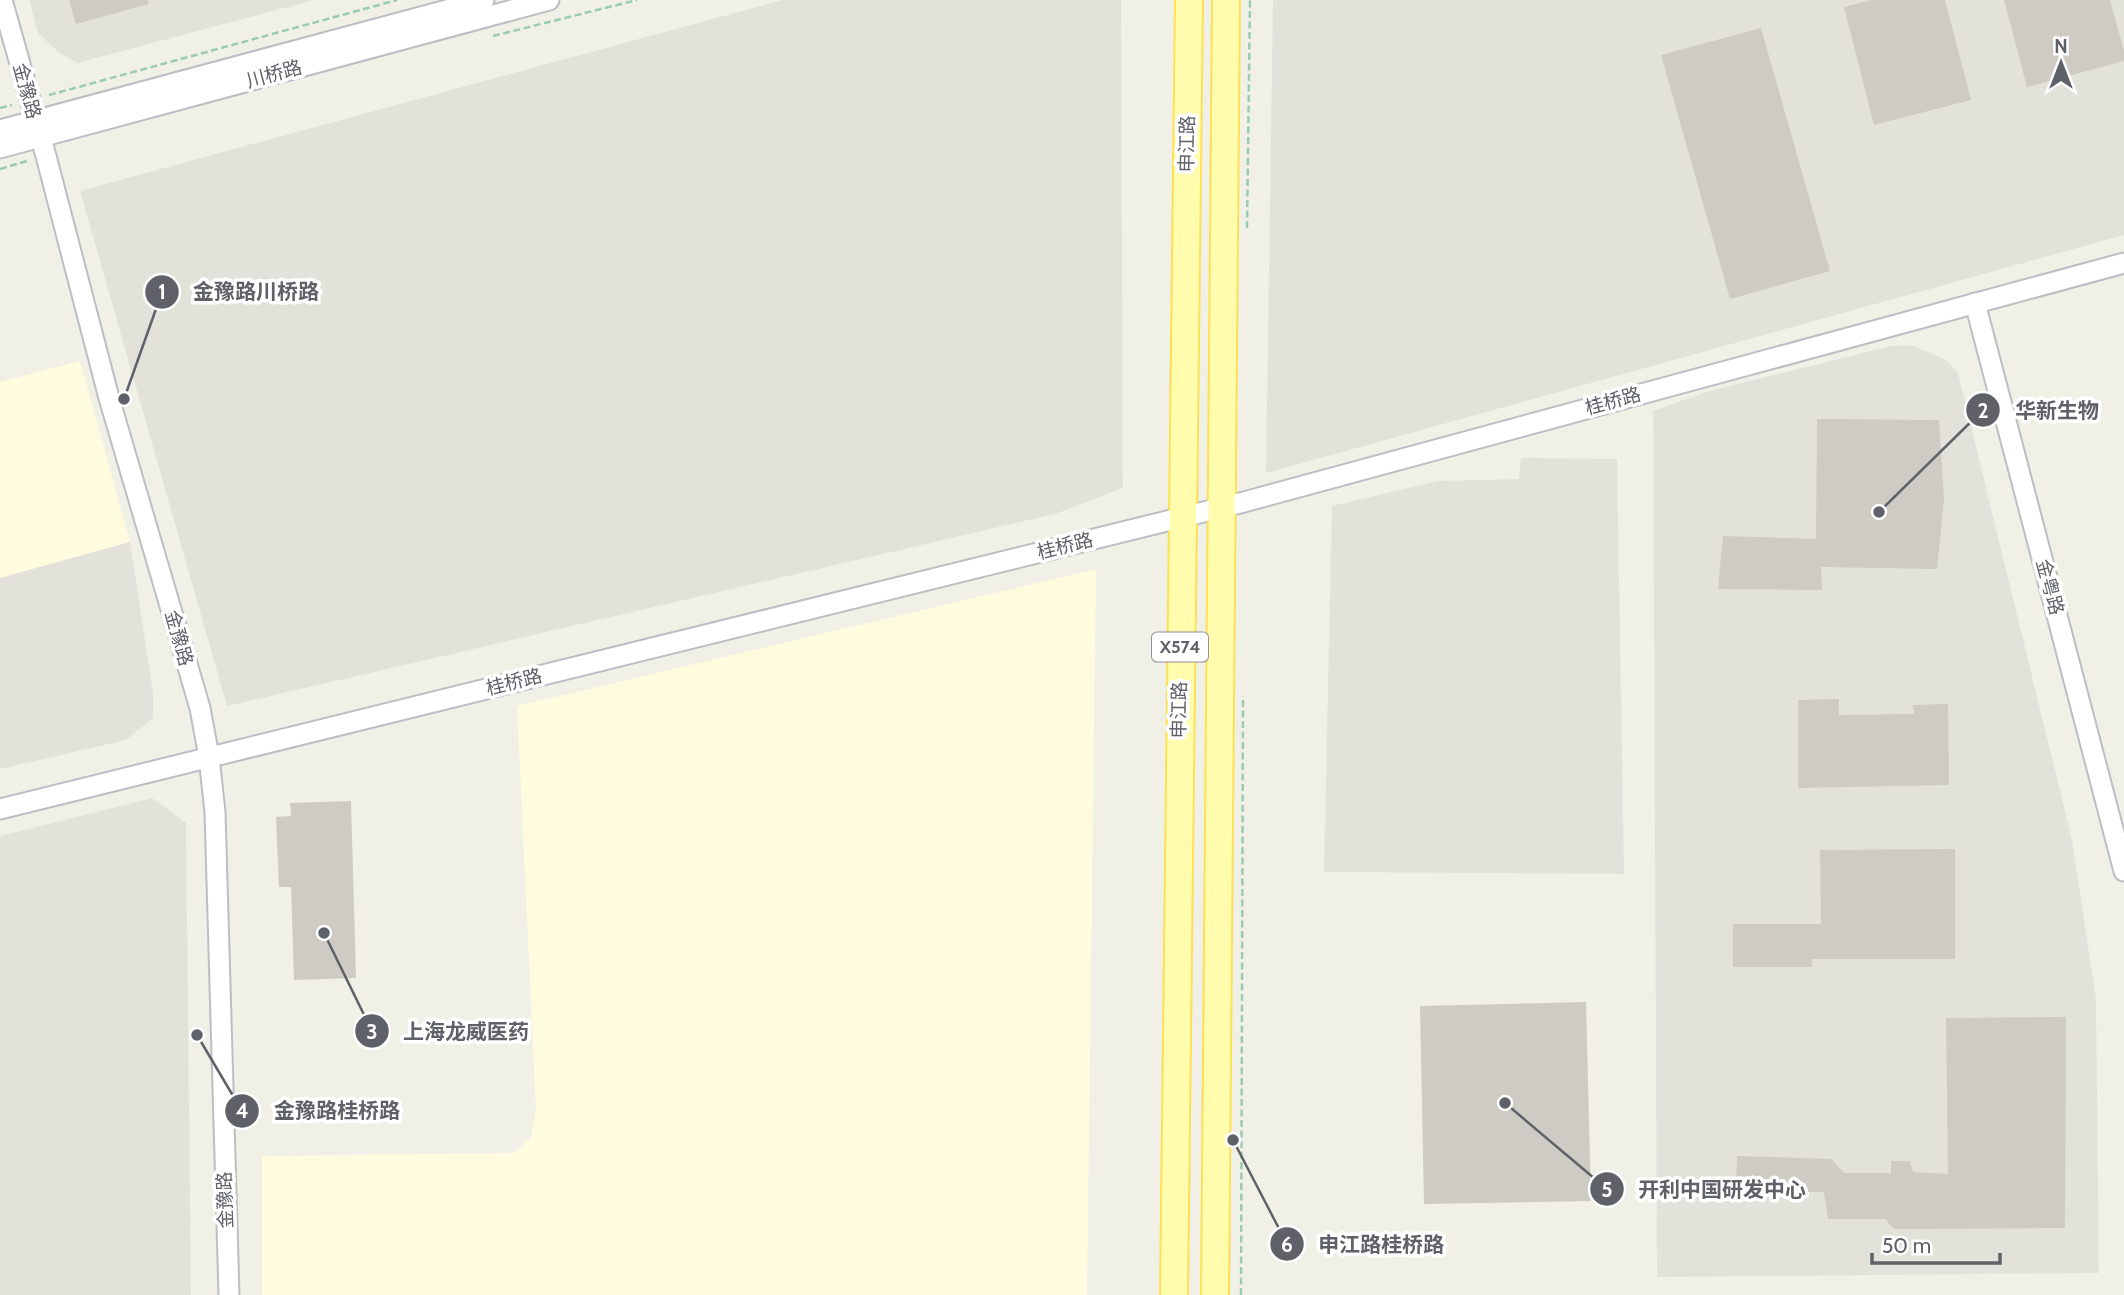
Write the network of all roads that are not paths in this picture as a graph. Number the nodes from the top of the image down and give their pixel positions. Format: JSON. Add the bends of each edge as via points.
{"nodes":[{"id":1,"x":2,"y":0,"type":"edge"},
{"id":2,"x":484,"y":0,"type":"edge"},
{"id":3,"x":548,"y":0,"type":"edge"},
{"id":4,"x":1189,"y":0,"type":"edge"},
{"id":5,"x":1226,"y":0,"type":"edge"},
{"id":6,"x":38,"y":128,"type":"junction"},
{"id":7,"x":0,"y":130,"type":"edge"},
{"id":8,"x":0,"y":148,"type":"edge"},
{"id":9,"x":2124,"y":263,"type":"edge"},
{"id":10,"x":1975,"y":303,"type":"junction"},
{"id":11,"x":1223,"y":507,"type":"junction"},
{"id":12,"x":1181,"y":517,"type":"junction"},
{"id":13,"x":209,"y":757,"type":"junction"},
{"id":14,"x":0,"y":809,"type":"edge"},
{"id":15,"x":2124,"y":871,"type":"edge"},
{"id":16,"x":229,"y":1295,"type":"edge"},
{"id":17,"x":1174,"y":1295,"type":"edge"},
{"id":18,"x":1216,"y":1295,"type":"edge"}],
"edges":[{"from":1,"to":6,"type":"street","name":"金豫路"},
{"from":2,"to":6,"type":"street","name":"川桥路"},
{"from":3,"to":6,"type":"street","name":"川桥路"},
{"from":4,"to":12,"type":"main road","name":"申江路","number":"X574"},
{"from":5,"to":11,"type":"main road","name":"申江路","number":"X574"},
{"from":6,"to":7,"type":"street","name":"川桥路"},
{"from":6,"to":8,"type":"street","name":"川桥路"},
{"from":6,"to":13,"type":"street","name":"金豫路","via":[[109,398],[200,708]]},
{"from":9,"to":10,"type":"street","name":"桂桥路"},
{"from":10,"to":11,"type":"street","name":"桂桥路"},
{"from":10,"to":15,"type":"street","name":"金粤路"},
{"from":11,"to":12,"type":"street","name":"桂桥路"},
{"from":11,"to":18,"type":"main road","name":"申江路","number":"X574"},
{"from":12,"to":13,"type":"street","name":"桂桥路"},
{"from":12,"to":17,"type":"main road","name":"申江路","number":"X574"},
{"from":13,"to":14,"type":"street","name":"桂桥路"},
{"from":13,"to":16,"type":"street","name":"金豫路","via":[[215,812]]}]}
